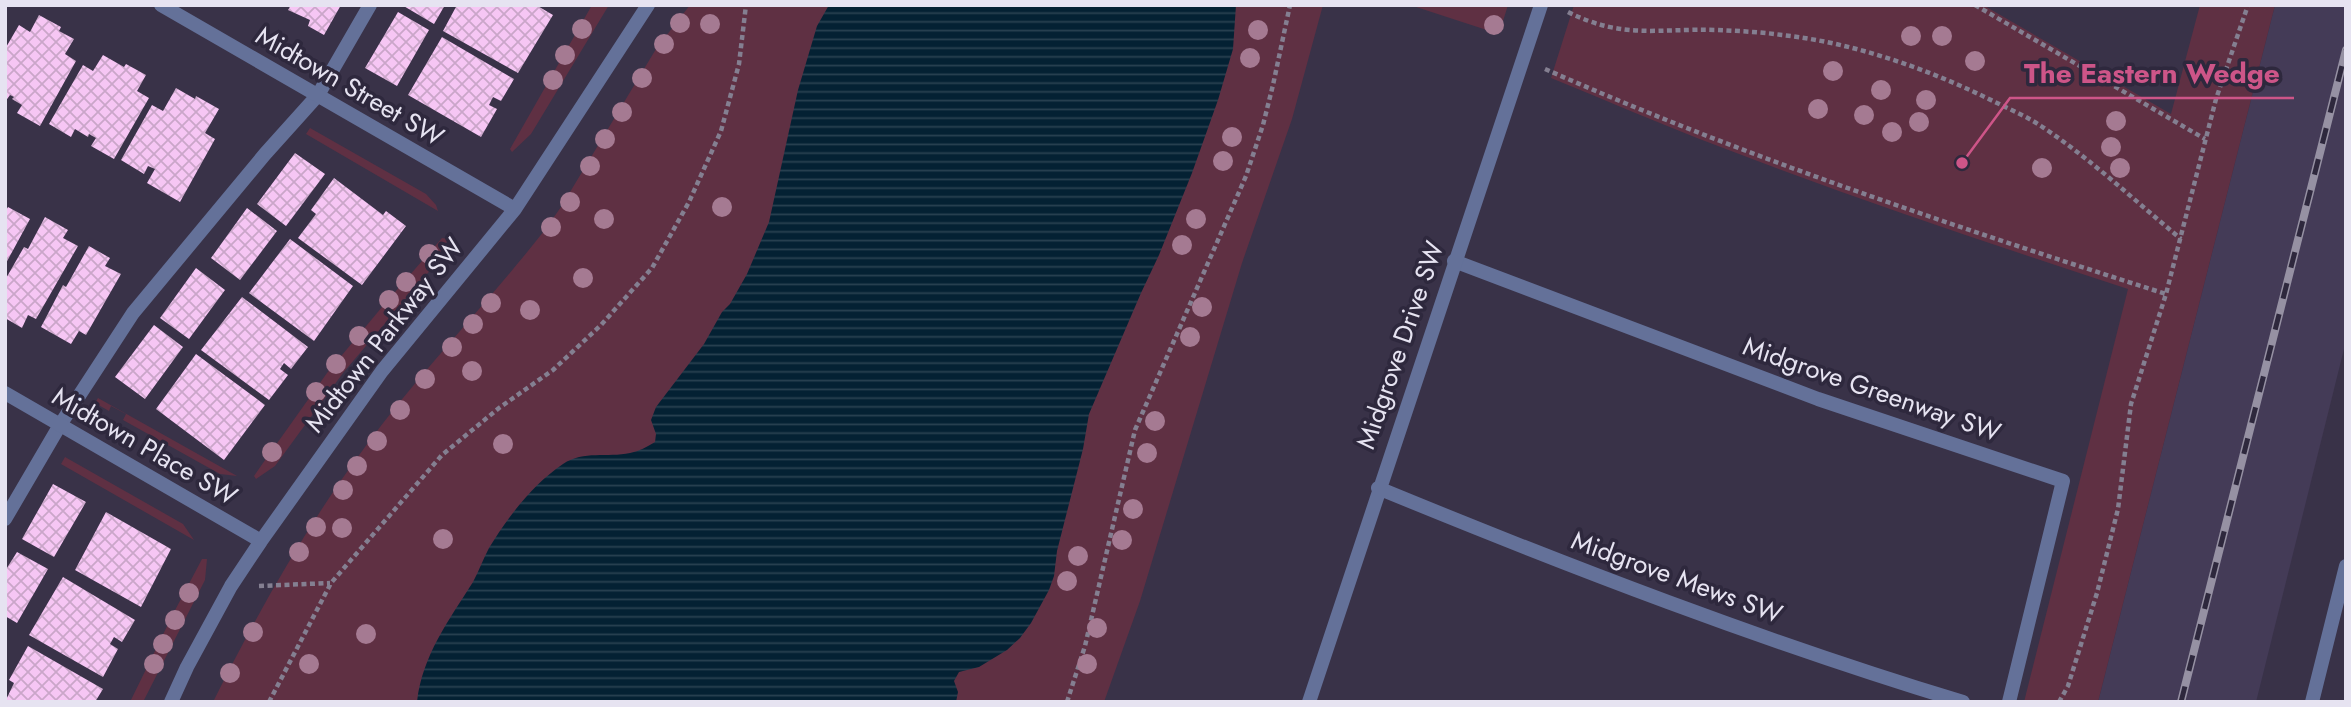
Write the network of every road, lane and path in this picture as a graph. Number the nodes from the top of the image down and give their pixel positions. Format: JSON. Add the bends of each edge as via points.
{"nodes":[{"id":1,"x":161,"y":5,"type":"edge"},
{"id":2,"x":370,"y":5,"type":"edge"},
{"id":3,"x":648,"y":5,"type":"edge"},
{"id":4,"x":746,"y":5,"type":"edge"},
{"id":5,"x":1290,"y":5,"type":"edge"},
{"id":6,"x":1541,"y":5,"type":"edge"},
{"id":7,"x":1975,"y":5,"type":"edge"},
{"id":8,"x":2248,"y":5,"type":"edge"},
{"id":9,"x":1568,"y":12,"type":"dead end"},
{"id":10,"x":1522,"y":59,"type":"junction"},
{"id":11,"x":318,"y":95,"type":"junction"},
{"id":12,"x":2205,"y":139,"type":"junction"},
{"id":13,"x":515,"y":209,"type":"junction"},
{"id":14,"x":2181,"y":240,"type":"junction"},
{"id":15,"x":1454,"y":261,"type":"junction"},
{"id":16,"x":2166,"y":294,"type":"junction"},
{"id":17,"x":5,"y":393,"type":"edge"},
{"id":18,"x":61,"y":425,"type":"junction"},
{"id":19,"x":1378,"y":488,"type":"junction"},
{"id":20,"x":5,"y":519,"type":"edge"},
{"id":21,"x":261,"y":541,"type":"junction"},
{"id":22,"x":2346,"y":566,"type":"edge"},
{"id":23,"x":331,"y":583,"type":"junction"},
{"id":24,"x":232,"y":586,"type":"junction"},
{"id":25,"x":171,"y":702,"type":"edge"},
{"id":26,"x":269,"y":702,"type":"edge"},
{"id":27,"x":1067,"y":702,"type":"edge"},
{"id":28,"x":1308,"y":702,"type":"edge"},
{"id":29,"x":1963,"y":702,"type":"edge"},
{"id":30,"x":2009,"y":702,"type":"edge"},
{"id":31,"x":2059,"y":702,"type":"edge"},
{"id":32,"x":2312,"y":702,"type":"edge"}],
"edges":[{"from":1,"to":11,"type":"street","name":"Midtown Street SW"},
{"from":2,"to":11,"type":"street"},
{"from":3,"to":13,"type":"street","name":"Midtown Parkway SW"},
{"from":4,"to":23,"type":"path","via":[[739,64],[721,131],[652,268],[553,370],[442,455]]},
{"from":5,"to":27,"type":"path","via":[[1270,99],[1246,176],[1135,430],[1085,646]]},
{"from":6,"to":10,"type":"street","name":"Midgrove Drive SW"},
{"from":7,"to":12,"type":"path"},
{"from":8,"to":12,"type":"path"},
{"from":9,"to":14,"type":"path","via":[[1610,29],[1718,30],[1809,39],[1926,72],[2039,124]]},
{"from":10,"to":15,"type":"street","name":"Midgrove Drive SW"},
{"from":10,"to":16,"type":"path","via":[[1804,173]]},
{"from":11,"to":13,"type":"street","name":"Midtown Street SW"},
{"from":11,"to":18,"type":"street","via":[[133,313]]},
{"from":12,"to":14,"type":"path"},
{"from":13,"to":21,"type":"street","name":"Midtown Parkway SW","via":[[382,371]]},
{"from":14,"to":16,"type":"path"},
{"from":15,"to":19,"type":"street","name":"Midgrove Drive SW"},
{"from":15,"to":30,"type":"street","name":"Midgrove Greenway SW","via":[[1818,399],[2063,481]]},
{"from":16,"to":31,"type":"path","via":[[2132,404],[2118,509],[2097,593]]},
{"from":17,"to":18,"type":"street","name":"Midtown Place SW"},
{"from":18,"to":20,"type":"street"},
{"from":18,"to":21,"type":"street","name":"Midtown Place SW"},
{"from":19,"to":28,"type":"street","name":"Midgrove Drive SW"},
{"from":19,"to":29,"type":"street","name":"Midgrove Mews SW","via":[[1684,607]]},
{"from":21,"to":24,"type":"street","name":"Midtown Parkway SW"},
{"from":22,"to":32,"type":"street"},
{"from":23,"to":24,"type":"path"},
{"from":23,"to":26,"type":"path"},
{"from":24,"to":25,"type":"street","name":"Midtown Parkway SW"}]}
